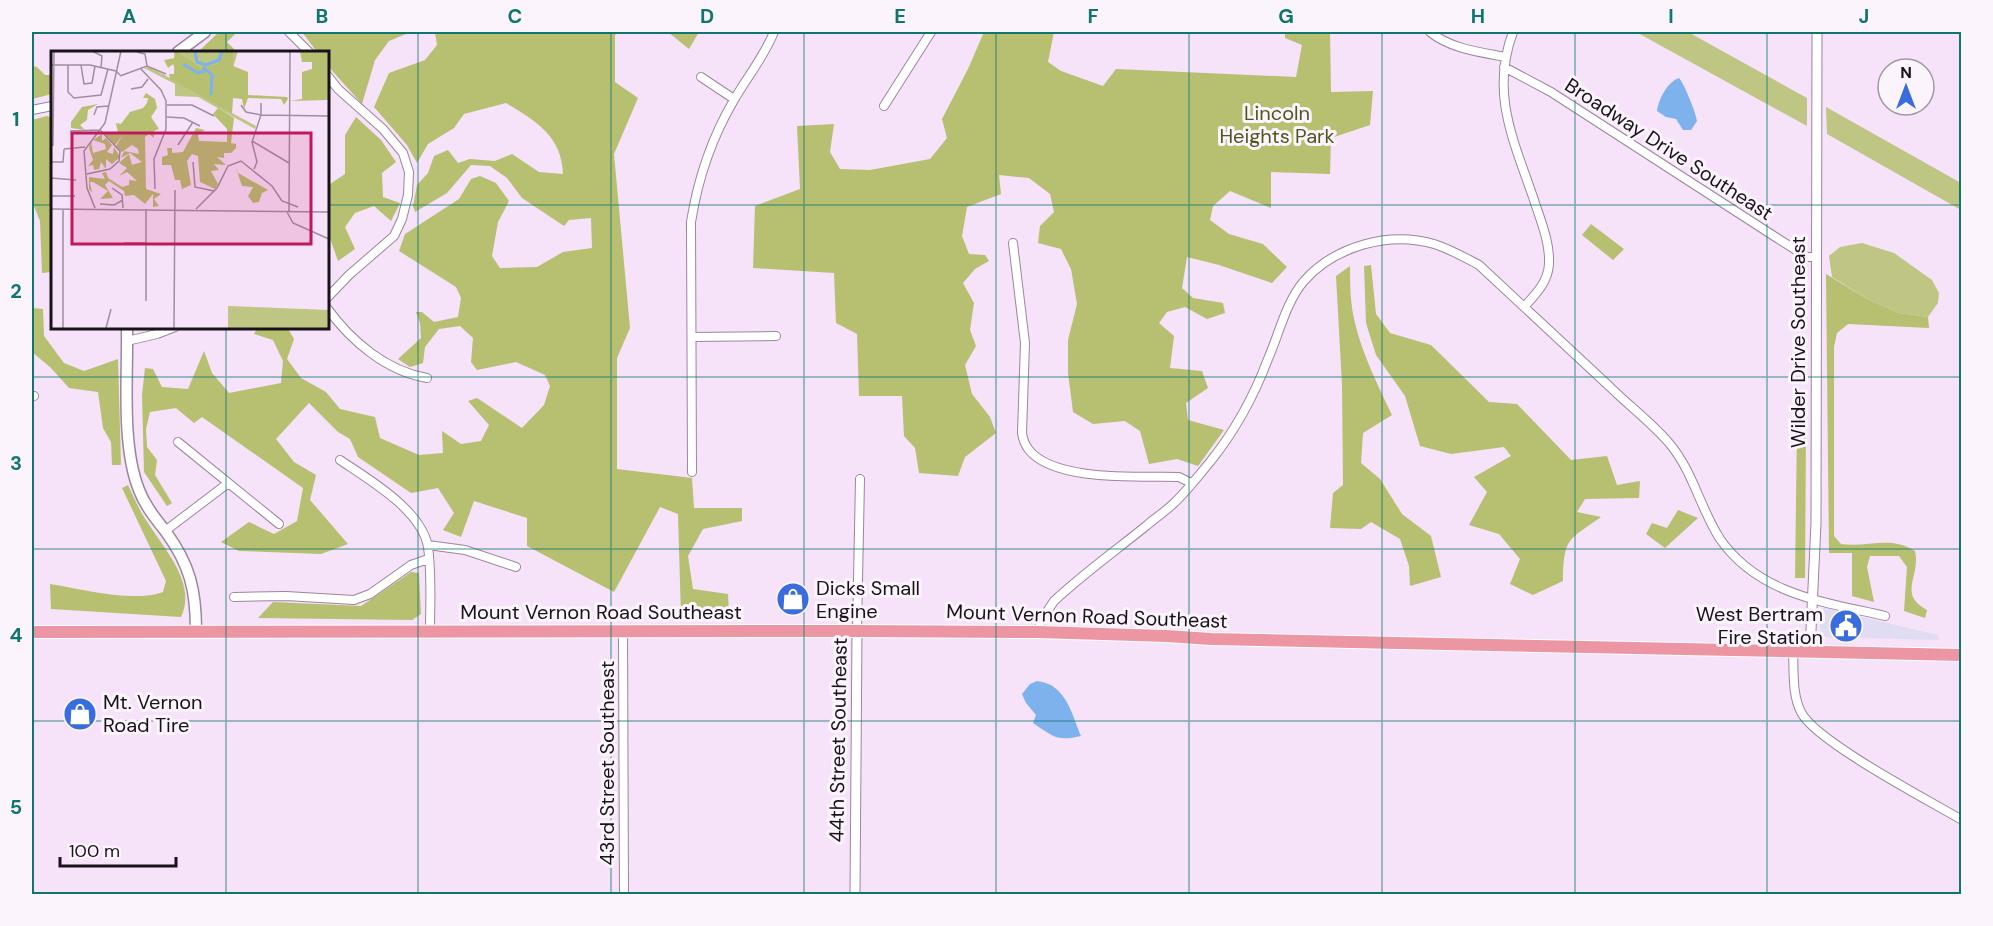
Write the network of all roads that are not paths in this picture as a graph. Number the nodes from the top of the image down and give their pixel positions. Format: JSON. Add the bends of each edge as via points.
{"nodes":[{"id":1,"x":205,"y":32,"type":"edge"},
{"id":2,"x":289,"y":32,"type":"edge"},
{"id":3,"x":774,"y":32,"type":"edge"},
{"id":4,"x":931,"y":32,"type":"edge"},
{"id":5,"x":1431,"y":32,"type":"edge"},
{"id":6,"x":1513,"y":32,"type":"edge"},
{"id":7,"x":1817,"y":32,"type":"edge"},
{"id":8,"x":179,"y":51,"type":"edge"},
{"id":9,"x":308,"y":51,"type":"edge"},
{"id":10,"x":1506,"y":57,"type":"junction"},
{"id":11,"x":1504,"y":67,"type":"junction"},
{"id":12,"x":328,"y":76,"type":"edge"},
{"id":13,"x":701,"y":77,"type":"dead end"},
{"id":14,"x":734,"y":99,"type":"junction"},
{"id":15,"x":51,"y":106,"type":"edge"},
{"id":16,"x":884,"y":106,"type":"dead end"},
{"id":17,"x":32,"y":111,"type":"edge"},
{"id":18,"x":1013,"y":243,"type":"dead end"},
{"id":19,"x":1816,"y":257,"type":"junction"},
{"id":20,"x":328,"y":297,"type":"edge"},
{"id":21,"x":1524,"y":307,"type":"junction"},
{"id":22,"x":328,"y":309,"type":"edge"},
{"id":23,"x":127,"y":328,"type":"edge"},
{"id":24,"x":172,"y":328,"type":"edge"},
{"id":25,"x":776,"y":336,"type":"dead end"},
{"id":26,"x":692,"y":337,"type":"junction"},
{"id":27,"x":127,"y":341,"type":"junction"},
{"id":28,"x":427,"y":378,"type":"dead end"},
{"id":29,"x":178,"y":442,"type":"dead end"},
{"id":30,"x":340,"y":460,"type":"dead end"},
{"id":31,"x":692,"y":472,"type":"dead end"},
{"id":32,"x":860,"y":478,"type":"dead end"},
{"id":33,"x":1191,"y":483,"type":"junction"},
{"id":34,"x":227,"y":484,"type":"junction"},
{"id":35,"x":279,"y":524,"type":"dead end"},
{"id":36,"x":165,"y":531,"type":"junction"},
{"id":37,"x":428,"y":545,"type":"junction"},
{"id":38,"x":428,"y":559,"type":"junction"},
{"id":39,"x":516,"y":567,"type":"dead end"},
{"id":40,"x":234,"y":597,"type":"dead end"},
{"id":41,"x":1813,"y":599,"type":"junction"},
{"id":42,"x":1885,"y":616,"type":"dead end"},
{"id":43,"x":196,"y":631,"type":"junction"},
{"id":44,"x":430,"y":631,"type":"junction"},
{"id":45,"x":624,"y":631,"type":"junction"},
{"id":46,"x":857,"y":631,"type":"junction"},
{"id":47,"x":32,"y":632,"type":"edge"},
{"id":48,"x":1038,"y":632,"type":"junction"},
{"id":49,"x":1793,"y":652,"type":"junction"},
{"id":50,"x":1810,"y":652,"type":"junction"},
{"id":51,"x":1962,"y":655,"type":"edge"},
{"id":52,"x":1962,"y":820,"type":"edge"},
{"id":53,"x":624,"y":894,"type":"edge"},
{"id":54,"x":855,"y":894,"type":"edge"}],
"edges":[{"from":1,"to":8,"type":"main road"},
{"from":2,"to":9,"type":"street"},
{"from":3,"to":14,"type":"street"},
{"from":4,"to":16,"type":"street"},
{"from":5,"to":10,"type":"street","via":[[1461,47]]},
{"from":6,"to":10,"type":"street"},
{"from":7,"to":19,"type":"street","name":"Wilder Drive Southeast"},
{"from":10,"to":11,"type":"street"},
{"from":11,"to":19,"type":"street","name":"Broadway Drive Southeast","via":[[1551,92],[1777,238],[1807,256]]},
{"from":11,"to":21,"type":"street","via":[[1505,108],[1544,230],[1549,263],[1546,279]]},
{"from":12,"to":20,"type":"street","via":[[383,129],[403,153],[409,172],[408,195],[394,236]]},
{"from":13,"to":14,"type":"street"},
{"from":14,"to":26,"type":"street","via":[[713,140],[695,193],[691,222]]},
{"from":15,"to":17,"type":"street"},
{"from":18,"to":33,"type":"street","via":[[1025,343],[1024,444],[1048,464],[1072,473],[1179,477]]},
{"from":19,"to":41,"type":"street","name":"Wilder Drive Southeast"},
{"from":21,"to":33,"type":"street","via":[[1479,265],[1432,243],[1382,241],[1337,255],[1318,267],[1297,292],[1241,416]]},
{"from":21,"to":41,"type":"street","via":[[1669,443],[1696,486],[1720,539],[1734,555],[1776,587]]},
{"from":22,"to":28,"type":"street","via":[[378,358],[404,372]]},
{"from":23,"to":27,"type":"main road"},
{"from":24,"to":27,"type":"street"},
{"from":25,"to":26,"type":"street"},
{"from":26,"to":31,"type":"street"},
{"from":27,"to":36,"type":"main road","via":[[129,458],[139,492]]},
{"from":29,"to":34,"type":"street"},
{"from":30,"to":37,"type":"street","via":[[400,503],[417,523]]},
{"from":32,"to":46,"type":"street","name":"44th Street Southeast"},
{"from":33,"to":48,"type":"street","via":[[1174,503],[1054,601]]},
{"from":34,"to":35,"type":"street"},
{"from":34,"to":36,"type":"street"},
{"from":36,"to":43,"type":"main road","via":[[189,573],[195,593]]},
{"from":37,"to":38,"type":"street"},
{"from":37,"to":39,"type":"street","via":[[465,550]]},
{"from":38,"to":40,"type":"street","via":[[354,600]]},
{"from":38,"to":44,"type":"street"},
{"from":41,"to":42,"type":"street"},
{"from":41,"to":50,"type":"street","name":"Wilder Drive Southeast"},
{"from":43,"to":44,"type":"main road","name":"Mount Vernon Road Southeast"},
{"from":43,"to":47,"type":"main road","name":"Mount Vernon Road Southeast"},
{"from":44,"to":45,"type":"main road","name":"Mount Vernon Road Southeast"},
{"from":45,"to":46,"type":"main road","name":"Mount Vernon Road Southeast"},
{"from":45,"to":53,"type":"street","name":"43rd Street Southeast"},
{"from":46,"to":48,"type":"main road","name":"Mount Vernon Road Southeast"},
{"from":46,"to":54,"type":"street","name":"44th Street Southeast"},
{"from":48,"to":49,"type":"main road","name":"Mount Vernon Road Southeast"},
{"from":49,"to":50,"type":"main road","name":"Mount Vernon Road Southeast"},
{"from":49,"to":52,"type":"street","via":[[1795,689],[1808,724]]},
{"from":50,"to":51,"type":"main road","name":"Mount Vernon Road Southeast"}]}
